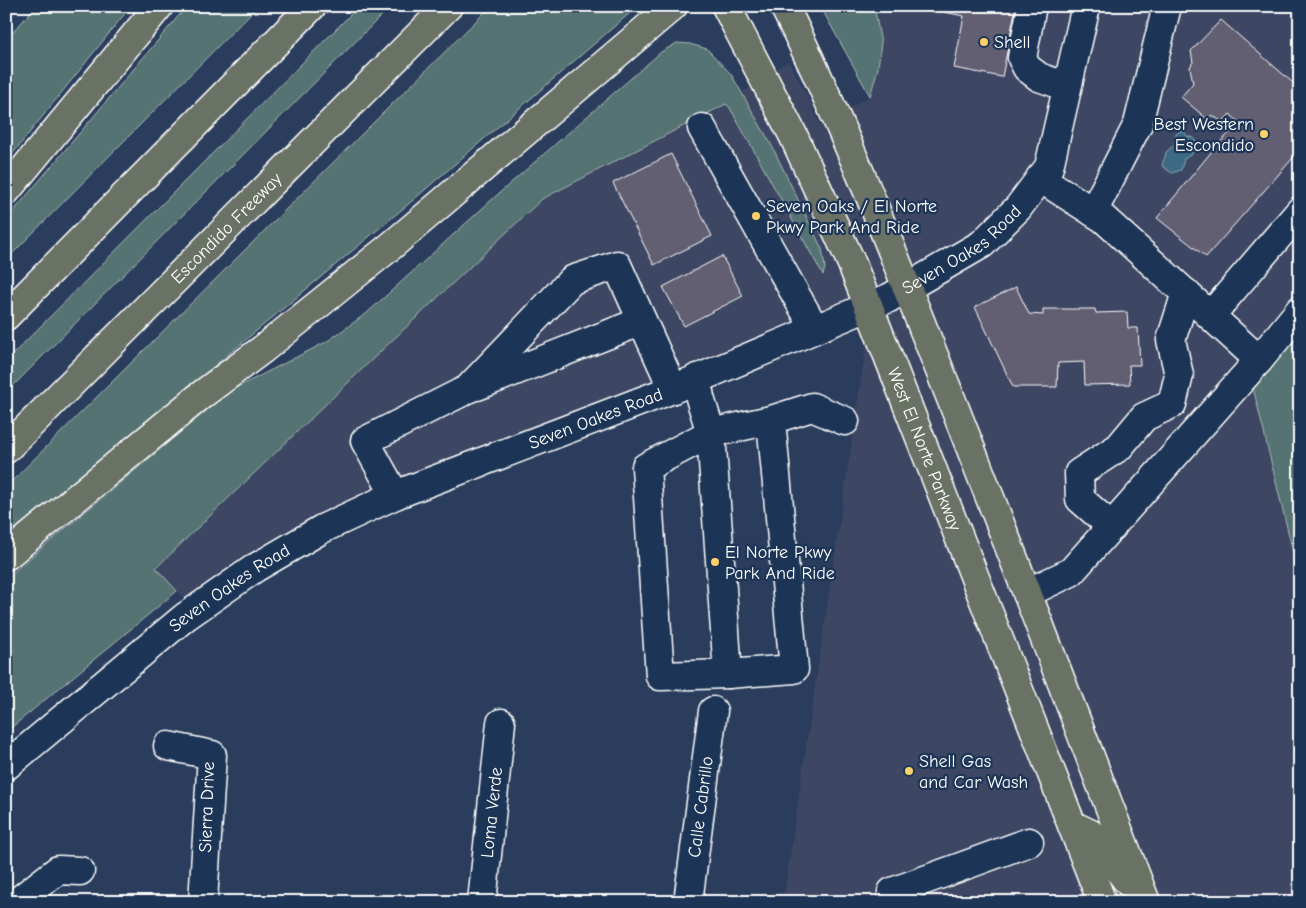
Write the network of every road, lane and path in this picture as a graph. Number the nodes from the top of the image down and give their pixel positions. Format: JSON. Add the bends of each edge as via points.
{"nodes":[{"id":1,"x":159,"y":6,"type":"edge"},
{"id":2,"x":312,"y":6,"type":"edge"},
{"id":3,"x":448,"y":6,"type":"edge"},
{"id":4,"x":673,"y":6,"type":"edge"},
{"id":5,"x":726,"y":6,"type":"edge"},
{"id":6,"x":784,"y":6,"type":"edge"},
{"id":7,"x":1032,"y":6,"type":"edge"},
{"id":8,"x":1086,"y":6,"type":"edge"},
{"id":9,"x":1167,"y":6,"type":"edge"},
{"id":10,"x":1067,"y":87,"type":"junction"},
{"id":11,"x":702,"y":128,"type":"dead end"},
{"id":12,"x":1040,"y":178,"type":"junction"},
{"id":13,"x":6,"y":191,"type":"edge"},
{"id":14,"x":1300,"y":211,"type":"edge"},
{"id":15,"x":1094,"y":212,"type":"junction"},
{"id":16,"x":907,"y":287,"type":"junction"},
{"id":17,"x":1186,"y":293,"type":"junction"},
{"id":18,"x":869,"y":306,"type":"junction"},
{"id":19,"x":1300,"y":310,"type":"edge"},
{"id":20,"x":1210,"y":315,"type":"junction"},
{"id":21,"x":6,"y":316,"type":"edge"},
{"id":22,"x":642,"y":321,"type":"junction"},
{"id":23,"x":814,"y":329,"type":"junction"},
{"id":24,"x":1259,"y":360,"type":"junction"},
{"id":25,"x":685,"y":383,"type":"junction"},
{"id":26,"x":468,"y":389,"type":"junction"},
{"id":27,"x":771,"y":420,"type":"junction"},
{"id":28,"x":845,"y":422,"type":"dead end"},
{"id":29,"x":711,"y":433,"type":"junction"},
{"id":30,"x":6,"y":449,"type":"edge"},
{"id":31,"x":394,"y":495,"type":"junction"},
{"id":32,"x":1112,"y":527,"type":"junction"},
{"id":33,"x":6,"y":556,"type":"edge"},
{"id":34,"x":1027,"y":593,"type":"junction"},
{"id":35,"x":728,"y":674,"type":"junction"},
{"id":36,"x":713,"y":711,"type":"dead end"},
{"id":37,"x":501,"y":724,"type":"dead end"},
{"id":38,"x":168,"y":746,"type":"dead end"},
{"id":39,"x":6,"y":766,"type":"edge"},
{"id":40,"x":1072,"y":824,"type":"junction"},
{"id":41,"x":1029,"y":842,"type":"dead end"},
{"id":42,"x":80,"y":871,"type":"dead end"},
{"id":43,"x":17,"y":902,"type":"edge"},
{"id":44,"x":203,"y":902,"type":"edge"},
{"id":45,"x":482,"y":902,"type":"edge"},
{"id":46,"x":688,"y":902,"type":"edge"},
{"id":47,"x":896,"y":902,"type":"edge"},
{"id":48,"x":1102,"y":902,"type":"edge"},
{"id":49,"x":1142,"y":902,"type":"edge"},
{"id":50,"x":1146,"y":902,"type":"edge"}],
"edges":[{"from":1,"to":13,"type":"main road"},
{"from":2,"to":21,"type":"main road"},
{"from":3,"to":30,"type":"main road","name":"Escondido Freeway"},
{"from":4,"to":33,"type":"main road","via":[[391,246],[200,396]]},
{"from":5,"to":18,"type":"main road","name":"West El Norte Parkway","via":[[793,135]]},
{"from":6,"to":16,"type":"main road","via":[[844,133]]},
{"from":7,"to":10,"type":"street","via":[[1022,58],[1027,68],[1039,77]]},
{"from":8,"to":10,"type":"street","name":"Seven Oakes Road"},
{"from":9,"to":15,"type":"street","via":[[1138,124]]},
{"from":10,"to":12,"type":"street","name":"Seven Oakes Road","via":[[1049,167]]},
{"from":11,"to":23,"type":"street"},
{"from":12,"to":15,"type":"street"},
{"from":12,"to":16,"type":"street","name":"Seven Oakes Road","via":[[1018,208],[982,244]]},
{"from":14,"to":20,"type":"street"},
{"from":15,"to":17,"type":"street"},
{"from":16,"to":18,"type":"street","name":"Seven Oakes Road"},
{"from":16,"to":34,"type":"main road"},
{"from":17,"to":20,"type":"street"},
{"from":17,"to":32,"type":"street","via":[[1171,340],[1179,375],[1172,404],[1144,417],[1119,447],[1079,473],[1080,499]]},
{"from":18,"to":23,"type":"street","name":"Seven Oakes Road"},
{"from":18,"to":40,"type":"main road","name":"West El Norte Parkway"},
{"from":19,"to":24,"type":"street"},
{"from":20,"to":24,"type":"street"},
{"from":22,"to":25,"type":"street"},
{"from":22,"to":26,"type":"street"},
{"from":22,"to":26,"type":"street","via":[[617,265],[572,280]]},
{"from":23,"to":25,"type":"street","name":"Seven Oakes Road"},
{"from":24,"to":32,"type":"street"},
{"from":25,"to":29,"type":"street","via":[[700,398]]},
{"from":25,"to":31,"type":"street","name":"Seven Oakes Road"},
{"from":26,"to":31,"type":"street","via":[[364,441]]},
{"from":27,"to":28,"type":"street","via":[[812,407]]},
{"from":27,"to":29,"type":"street"},
{"from":27,"to":35,"type":"street","via":[[794,669]]},
{"from":29,"to":35,"type":"street"},
{"from":29,"to":35,"type":"street","via":[[646,467],[660,676]]},
{"from":31,"to":39,"type":"street","name":"Seven Oakes Road","via":[[322,528],[255,568],[185,617]]},
{"from":32,"to":34,"type":"street","via":[[1071,572]]},
{"from":34,"to":50,"type":"main road"},
{"from":36,"to":46,"type":"street","name":"Calle Cabrillo"},
{"from":37,"to":45,"type":"street","name":"Loma Verde"},
{"from":38,"to":44,"type":"street","name":"Sierra Drive","via":[[212,754]]},
{"from":40,"to":48,"type":"main road","name":"West El Norte Parkway"},
{"from":40,"to":49,"type":"main road","via":[[1091,834]]},
{"from":41,"to":47,"type":"street","via":[[892,892]]},
{"from":42,"to":43,"type":"street","via":[[58,870]]}]}
